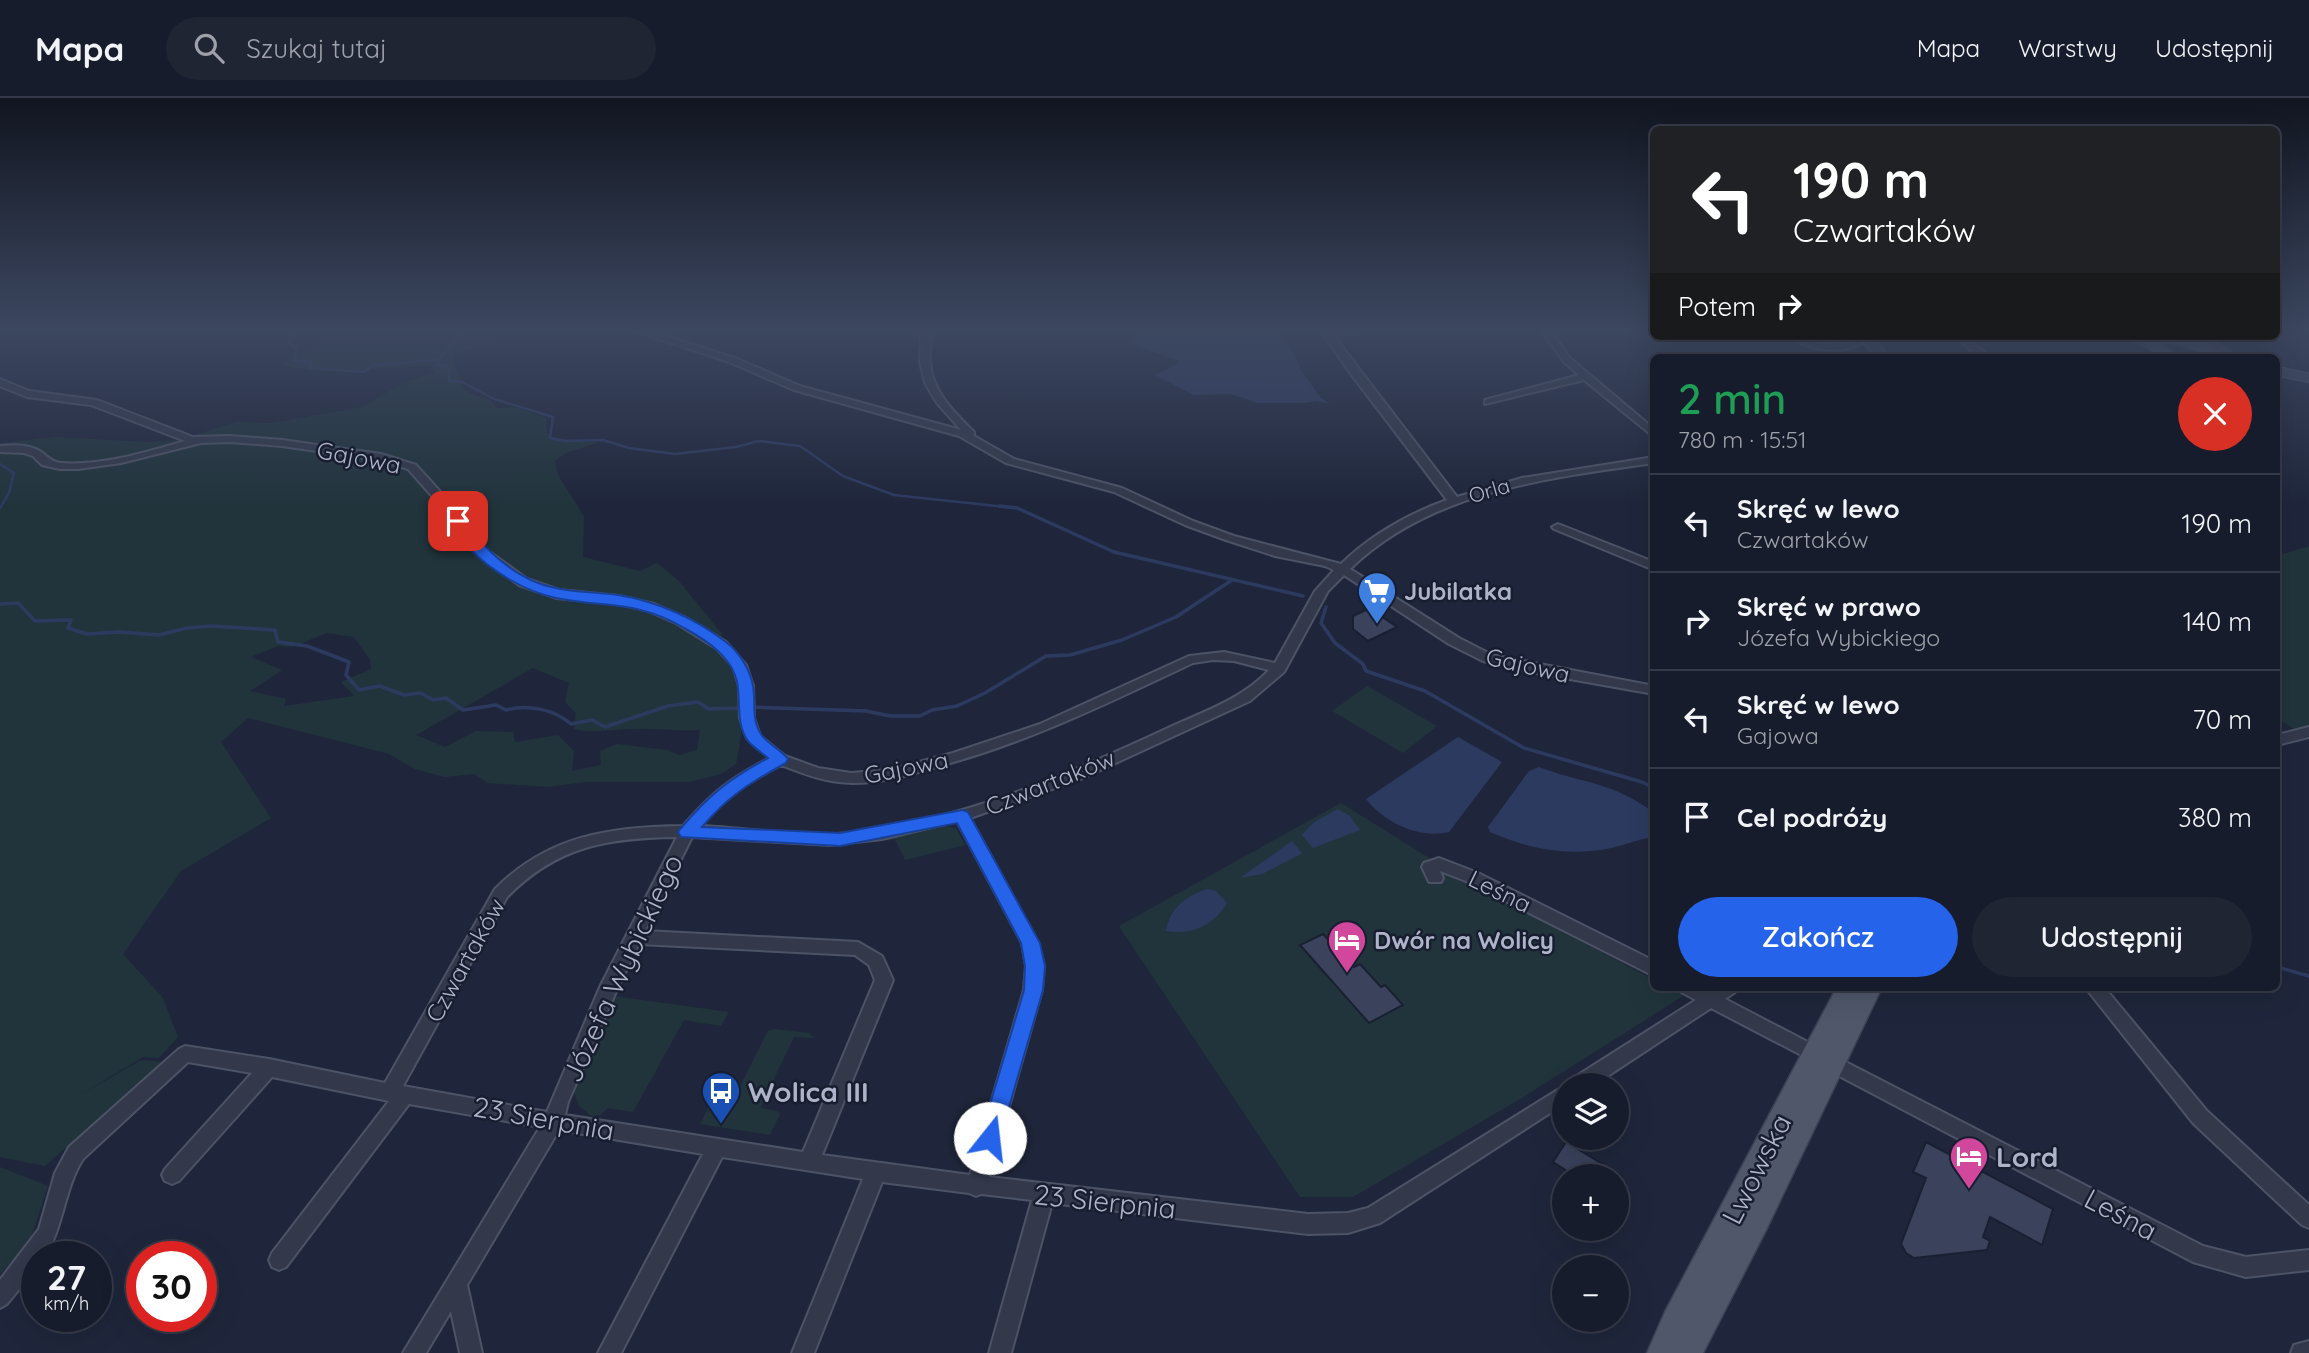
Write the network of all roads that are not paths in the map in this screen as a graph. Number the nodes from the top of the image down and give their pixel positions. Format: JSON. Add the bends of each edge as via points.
{"nodes":[{"id":1,"x":13,"y":388,"type":"edge"},
{"id":2,"x":799,"y":388,"type":"edge"},
{"id":3,"x":933,"y":388,"type":"edge"},
{"id":4,"x":1366,"y":388,"type":"edge"},
{"id":5,"x":1544,"y":388,"type":"edge"},
{"id":6,"x":1597,"y":388,"type":"edge"},
{"id":7,"x":1489,"y":402,"type":"dead end"},
{"id":8,"x":1650,"y":431,"type":"edge"},
{"id":9,"x":201,"y":439,"type":"junction"},
{"id":10,"x":974,"y":439,"type":"junction"},
{"id":11,"x":0,"y":449,"type":"edge"},
{"id":12,"x":1650,"y":461,"type":"edge"},
{"id":13,"x":1453,"y":500,"type":"junction"},
{"id":14,"x":1558,"y":527,"type":"dead end"},
{"id":15,"x":1650,"y":564,"type":"edge"},
{"id":16,"x":1342,"y":569,"type":"junction"},
{"id":17,"x":1279,"y":669,"type":"junction"},
{"id":18,"x":1650,"y":690,"type":"edge"},
{"id":19,"x":2309,"y":732,"type":"edge"},
{"id":20,"x":2280,"y":739,"type":"edge"},
{"id":21,"x":780,"y":759,"type":"junction"},
{"id":22,"x":962,"y":816,"type":"junction"},
{"id":23,"x":687,"y":832,"type":"junction"},
{"id":24,"x":1435,"y":878,"type":"dead end"},
{"id":25,"x":633,"y":937,"type":"junction"},
{"id":26,"x":1650,"y":967,"type":"edge"},
{"id":27,"x":1694,"y":991,"type":"edge"},
{"id":28,"x":1724,"y":991,"type":"edge"},
{"id":29,"x":1733,"y":991,"type":"edge"},
{"id":30,"x":1849,"y":991,"type":"edge"},
{"id":31,"x":1866,"y":991,"type":"edge"},
{"id":32,"x":2097,"y":991,"type":"edge"},
{"id":33,"x":1709,"y":999,"type":"junction"},
{"id":34,"x":1746,"y":1017,"type":"junction"},
{"id":35,"x":1824,"y":1058,"type":"junction"},
{"id":36,"x":269,"y":1067,"type":"junction"},
{"id":37,"x":1596,"y":1073,"type":"edge"},
{"id":38,"x":398,"y":1093,"type":"junction"},
{"id":39,"x":1552,"y":1102,"type":"edge"},
{"id":40,"x":554,"y":1121,"type":"junction"},
{"id":41,"x":717,"y":1148,"type":"junction"},
{"id":42,"x":809,"y":1163,"type":"junction"},
{"id":43,"x":876,"y":1172,"type":"junction"},
{"id":44,"x":172,"y":1175,"type":"dead end"},
{"id":45,"x":976,"y":1187,"type":"junction"},
{"id":46,"x":1044,"y":1194,"type":"junction"},
{"id":47,"x":2309,"y":1218,"type":"edge"},
{"id":48,"x":279,"y":1260,"type":"dead end"},
{"id":49,"x":2309,"y":1260,"type":"edge"},
{"id":50,"x":456,"y":1283,"type":"junction"},
{"id":51,"x":0,"y":1297,"type":"edge"},
{"id":52,"x":2309,"y":1352,"type":"edge"},
{"id":53,"x":414,"y":1353,"type":"edge"},
{"id":54,"x":471,"y":1353,"type":"edge"},
{"id":55,"x":610,"y":1353,"type":"edge"},
{"id":56,"x":803,"y":1353,"type":"edge"},
{"id":57,"x":1000,"y":1353,"type":"edge"},
{"id":58,"x":1665,"y":1353,"type":"edge"},
{"id":59,"x":1684,"y":1353,"type":"edge"},
{"id":60,"x":2302,"y":1353,"type":"edge"}],
"edges":[{"from":1,"to":9,"type":"street","name":"Gajowa","via":[[27,394],[93,402],[173,434]]},
{"from":2,"to":10,"type":"street"},
{"from":3,"to":10,"type":"street"},
{"from":4,"to":13,"type":"street"},
{"from":5,"to":7,"type":"street"},
{"from":6,"to":8,"type":"street"},
{"from":9,"to":11,"type":"street","name":"Gajowa","via":[[159,452],[69,467],[46,463],[32,450]]},
{"from":9,"to":21,"type":"street","name":"Gajowa","via":[[299,445],[381,457],[412,467],[452,511],[473,545],[523,582],[557,594],[650,607],[721,645],[738,665],[746,686],[754,737]]},
{"from":10,"to":16,"type":"street","name":"Gajowa","via":[[1028,467],[1105,485],[1230,538],[1279,553],[1316,558]]},
{"from":12,"to":13,"type":"street","name":"Orla","via":[[1514,482]]},
{"from":13,"to":16,"type":"street","name":"Orla","via":[[1392,531]]},
{"from":14,"to":15,"type":"street"},
{"from":16,"to":17,"type":"street","via":[[1316,601]]},
{"from":16,"to":18,"type":"street","name":"Gajowa","via":[[1488,658]]},
{"from":17,"to":21,"type":"street","name":"Gajowa","via":[[1237,656],[1212,654],[1189,660],[1045,727],[889,775],[851,778],[816,773]]},
{"from":17,"to":22,"type":"street","name":"Czwartaków","via":[[1245,698],[1057,784]]},
{"from":19,"to":20,"type":"street"},
{"from":21,"to":23,"type":"street","name":"Józefa Wybickiego","via":[[738,781]]},
{"from":22,"to":23,"type":"street","name":"Czwartaków","via":[[840,839]]},
{"from":22,"to":45,"type":"street","via":[[1030,943],[1035,966],[1033,990]]},
{"from":23,"to":25,"type":"street","name":"Józefa Wybickiego"},
{"from":23,"to":38,"type":"street","name":"Czwartaków","via":[[598,838],[543,858],[519,875],[501,893]]},
{"from":24,"to":26,"type":"street","name":"Leśna","via":[[1430,867],[1438,864],[1472,877]]},
{"from":25,"to":40,"type":"street","name":"Józefa Wybickiego"},
{"from":25,"to":42,"type":"street","via":[[858,949],[876,961],[884,981]]},
{"from":27,"to":33,"type":"street","name":"Leśna"},
{"from":28,"to":33,"type":"street"},
{"from":29,"to":34,"type":"street"},
{"from":30,"to":35,"type":"main road","name":"Lwowska"},
{"from":31,"to":35,"type":"main road","name":"Lwowska"},
{"from":32,"to":47,"type":"street","via":[[2200,1116]]},
{"from":33,"to":34,"type":"street","name":"Leśna"},
{"from":33,"to":37,"type":"street"},
{"from":34,"to":35,"type":"street","name":"Leśna"},
{"from":35,"to":49,"type":"street","name":"Leśna","via":[[2200,1255],[2246,1268]]},
{"from":35,"to":58,"type":"main road","name":"Lwowska"},
{"from":35,"to":59,"type":"main road","name":"Lwowska"},
{"from":36,"to":38,"type":"street","name":"23 Sierpnia"},
{"from":36,"to":44,"type":"street"},
{"from":36,"to":51,"type":"street","name":"23 Sierpnia","via":[[185,1054],[76,1153],[60,1181],[44,1237]]},
{"from":38,"to":40,"type":"street","name":"23 Sierpnia"},
{"from":38,"to":48,"type":"street"},
{"from":39,"to":46,"type":"street","name":"23 Sierpnia","via":[[1392,1206],[1349,1223],[1308,1224]]},
{"from":40,"to":41,"type":"street","name":"23 Sierpnia"},
{"from":40,"to":50,"type":"street","name":"Józefa Wybickiego"},
{"from":41,"to":42,"type":"street","name":"23 Sierpnia"},
{"from":41,"to":55,"type":"street"},
{"from":42,"to":43,"type":"street","name":"23 Sierpnia"},
{"from":43,"to":45,"type":"street","name":"23 Sierpnia"},
{"from":43,"to":56,"type":"street"},
{"from":45,"to":46,"type":"street","name":"23 Sierpnia"},
{"from":46,"to":57,"type":"street"},
{"from":50,"to":53,"type":"street","name":"Józefa Wybickiego"},
{"from":50,"to":54,"type":"street"},
{"from":52,"to":60,"type":"street"}]}
